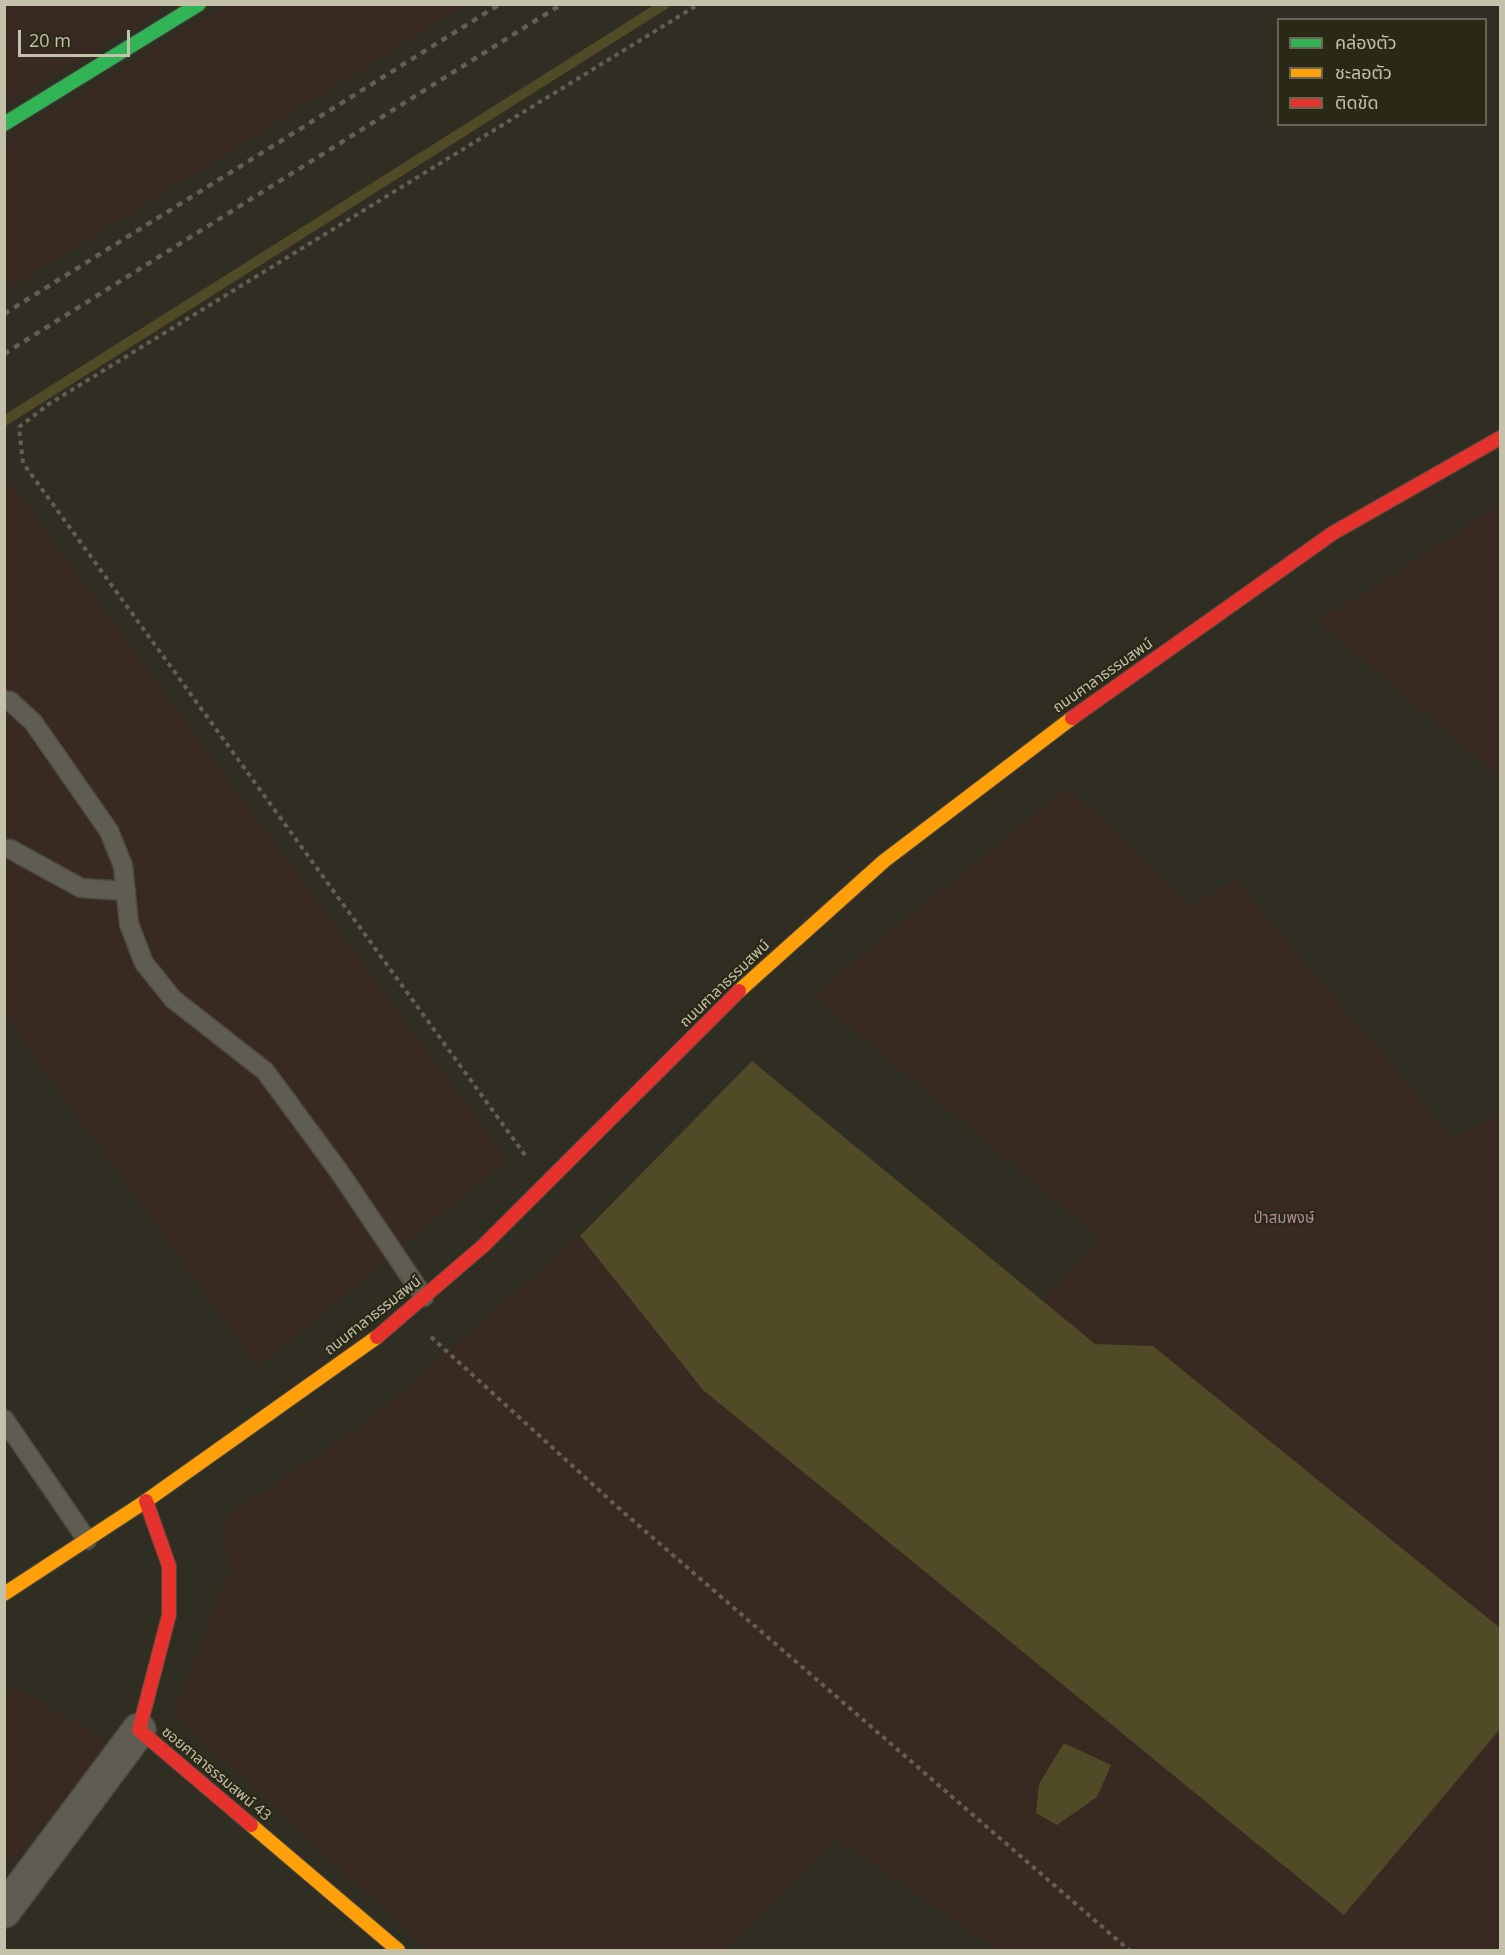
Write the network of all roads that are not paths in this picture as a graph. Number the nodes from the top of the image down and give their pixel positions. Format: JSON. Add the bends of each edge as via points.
{"nodes":[{"id":1,"x":199,"y":4,"type":"edge"},
{"id":2,"x":4,"y":124,"type":"edge"},
{"id":3,"x":1500,"y":438,"type":"edge"},
{"id":4,"x":4,"y":700,"type":"edge"},
{"id":5,"x":10,"y":849,"type":"dead end"},
{"id":6,"x":126,"y":891,"type":"junction"},
{"id":7,"x":424,"y":1297,"type":"junction"},
{"id":8,"x":4,"y":1419,"type":"edge"},
{"id":9,"x":146,"y":1501,"type":"junction"},
{"id":10,"x":87,"y":1540,"type":"junction"},
{"id":11,"x":4,"y":1594,"type":"edge"},
{"id":12,"x":138,"y":1730,"type":"junction"},
{"id":13,"x":4,"y":1911,"type":"edge"},
{"id":14,"x":398,"y":1950,"type":"edge"}],
"edges":[{"from":1,"to":2,"type":"street"},
{"from":3,"to":7,"type":"street","name":"ถนนศาลาธรรมสพน์","via":[[1333,533],[1015,759],[885,861],[748,982],[483,1246]]},
{"from":4,"to":6,"type":"lane","via":[[33,722],[109,831],[123,866]]},
{"from":5,"to":6,"type":"lane","via":[[81,888]]},
{"from":6,"to":7,"type":"lane","via":[[129,924],[144,963],[174,999],[265,1071]]},
{"from":7,"to":9,"type":"street","name":"ถนนศาลาธรรมสพน์","via":[[380,1335]]},
{"from":8,"to":10,"type":"lane"},
{"from":9,"to":10,"type":"street","name":"ถนนศาลาธรรมสพน์"},
{"from":9,"to":12,"type":"street","name":"ซอยศาลาธรรมสพน์ 43","via":[[169,1566],[169,1615]]},
{"from":10,"to":11,"type":"street","name":"ถนนศาลาธรรมสพน์"},
{"from":12,"to":13,"type":"street"},
{"from":12,"to":14,"type":"street","name":"ซอยศาลาธรรมสพน์ 43"}]}
